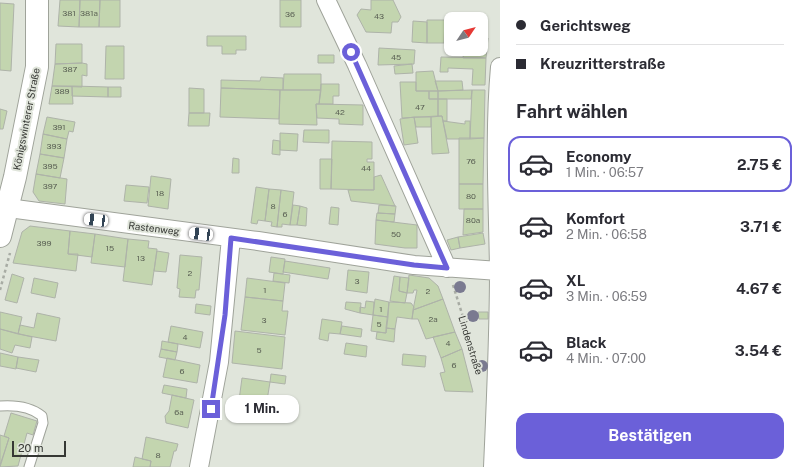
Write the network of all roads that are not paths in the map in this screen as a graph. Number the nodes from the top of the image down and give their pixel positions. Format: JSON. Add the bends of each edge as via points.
{"nodes":[{"id":1,"x":37,"y":0,"type":"edge"},
{"id":2,"x":326,"y":0,"type":"edge"},
{"id":3,"x":500,"y":67,"type":"edge"},
{"id":4,"x":3,"y":208,"type":"edge"},
{"id":5,"x":0,"y":236,"type":"edge"},
{"id":6,"x":231,"y":238,"type":"junction"},
{"id":7,"x":447,"y":268,"type":"junction"},
{"id":8,"x":499,"y":271,"type":"junction"},
{"id":9,"x":498,"y":398,"type":"edge"},
{"id":10,"x":0,"y":406,"type":"edge"},
{"id":11,"x":28,"y":467,"type":"edge"},
{"id":12,"x":199,"y":467,"type":"edge"},
{"id":13,"x":493,"y":467,"type":"edge"}],
"edges":[{"from":1,"to":4,"type":"main road","name":"Königswinterer Straße","via":[[37,67]]},
{"from":2,"to":7,"type":"street"},
{"from":3,"to":8,"type":"street","via":[[497,172]]},
{"from":4,"to":5,"type":"main road","name":"Königswinterer Straße"},
{"from":4,"to":6,"type":"street","name":"Rastenweg"},
{"from":6,"to":7,"type":"street","name":"Rastenweg"},
{"from":6,"to":12,"type":"street","via":[[219,362]]},
{"from":7,"to":8,"type":"street","name":"Rastenweg"},
{"from":8,"to":9,"type":"street"},
{"from":9,"to":13,"type":"street"},
{"from":10,"to":11,"type":"lane","via":[[12,405],[37,412],[42,416],[43,424]]}]}
